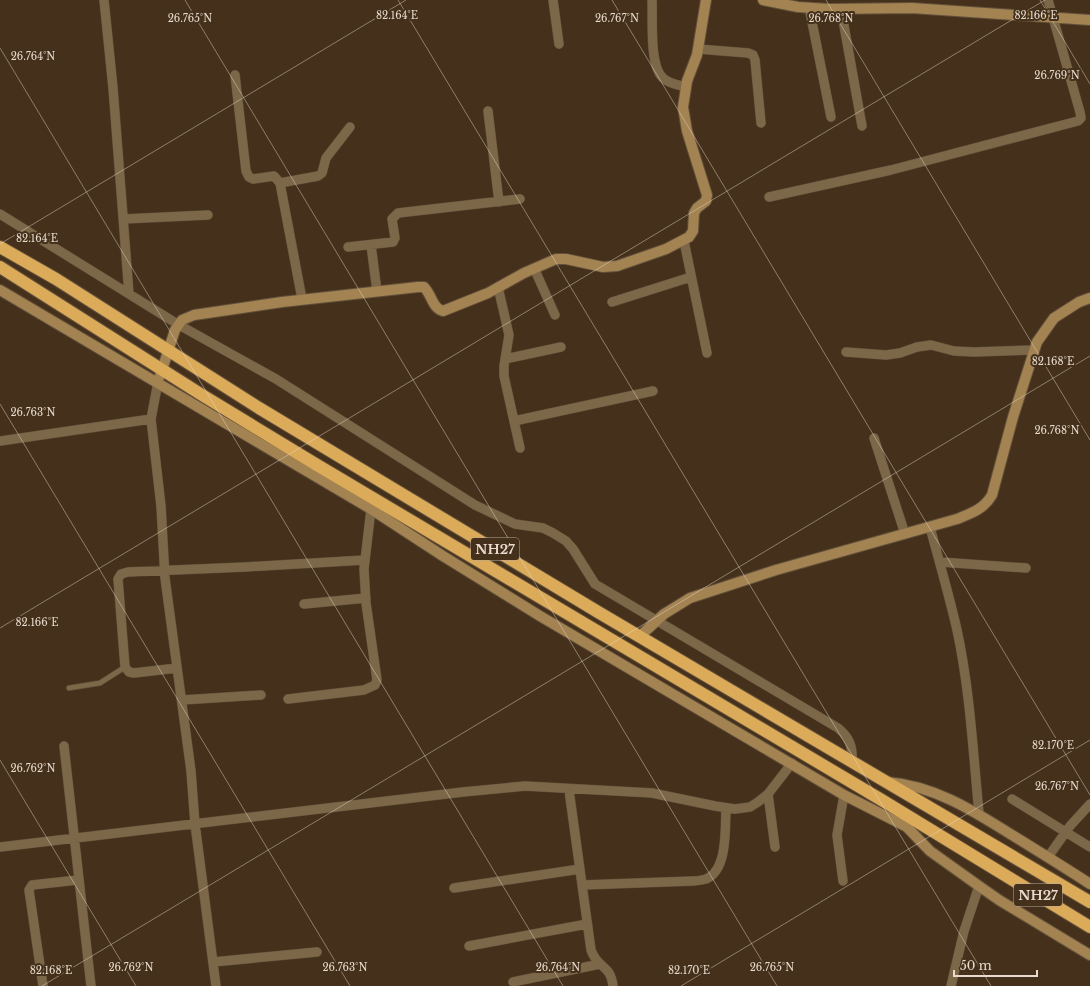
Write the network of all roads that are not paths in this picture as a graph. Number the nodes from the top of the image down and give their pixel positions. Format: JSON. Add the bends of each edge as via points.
{"nodes":[{"id":1,"x":104,"y":0,"type":"edge"},
{"id":2,"x":553,"y":0,"type":"edge"},
{"id":3,"x":652,"y":0,"type":"edge"},
{"id":4,"x":706,"y":0,"type":"edge"},
{"id":5,"x":763,"y":0,"type":"edge"},
{"id":6,"x":1048,"y":0,"type":"edge"},
{"id":7,"x":845,"y":6,"type":"edge"},
{"id":8,"x":809,"y":8,"type":"junction"},
{"id":9,"x":1052,"y":17,"type":"junction"},
{"id":10,"x":1090,"y":20,"type":"edge"},
{"id":11,"x":559,"y":44,"type":"dead end"},
{"id":12,"x":698,"y":49,"type":"junction"},
{"id":13,"x":235,"y":75,"type":"dead end"},
{"id":14,"x":686,"y":87,"type":"junction"},
{"id":15,"x":488,"y":112,"type":"dead end"},
{"id":16,"x":831,"y":117,"type":"dead end"},
{"id":17,"x":761,"y":123,"type":"dead end"},
{"id":18,"x":862,"y":126,"type":"dead end"},
{"id":19,"x":350,"y":127,"type":"dead end"},
{"id":20,"x":280,"y":183,"type":"junction"},
{"id":21,"x":769,"y":197,"type":"dead end"},
{"id":22,"x":520,"y":199,"type":"dead end"},
{"id":23,"x":500,"y":202,"type":"junction"},
{"id":24,"x":0,"y":214,"type":"edge"},
{"id":25,"x":208,"y":215,"type":"dead end"},
{"id":26,"x":123,"y":219,"type":"junction"},
{"id":27,"x":684,"y":241,"type":"junction"},
{"id":28,"x":371,"y":245,"type":"junction"},
{"id":29,"x":348,"y":246,"type":"dead end"},
{"id":30,"x":0,"y":247,"type":"edge"},
{"id":31,"x":0,"y":267,"type":"edge"},
{"id":32,"x":534,"y":268,"type":"junction"},
{"id":33,"x":691,"y":277,"type":"junction"},
{"id":34,"x":498,"y":287,"type":"junction"},
{"id":35,"x":0,"y":290,"type":"edge"},
{"id":36,"x":377,"y":291,"type":"junction"},
{"id":37,"x":129,"y":294,"type":"junction"},
{"id":38,"x":1090,"y":298,"type":"edge"},
{"id":39,"x":302,"y":299,"type":"junction"},
{"id":40,"x":612,"y":302,"type":"dead end"},
{"id":41,"x":555,"y":315,"type":"dead end"},
{"id":42,"x":179,"y":325,"type":"junction"},
{"id":43,"x":561,"y":347,"type":"dead end"},
{"id":44,"x":1034,"y":350,"type":"junction"},
{"id":45,"x":169,"y":351,"type":"junction"},
{"id":46,"x":846,"y":352,"type":"dead end"},
{"id":47,"x":706,"y":353,"type":"dead end"},
{"id":48,"x":505,"y":359,"type":"junction"},
{"id":49,"x":162,"y":368,"type":"junction"},
{"id":50,"x":158,"y":382,"type":"junction"},
{"id":51,"x":653,"y":391,"type":"dead end"},
{"id":52,"x":151,"y":419,"type":"junction"},
{"id":53,"x":514,"y":420,"type":"junction"},
{"id":54,"x":874,"y":438,"type":"dead end"},
{"id":55,"x":0,"y":441,"type":"edge"},
{"id":56,"x":520,"y":448,"type":"dead end"},
{"id":57,"x":371,"y":508,"type":"junction"},
{"id":58,"x":930,"y":527,"type":"junction"},
{"id":59,"x":905,"y":534,"type":"junction"},
{"id":60,"x":365,"y":560,"type":"junction"},
{"id":61,"x":940,"y":562,"type":"junction"},
{"id":62,"x":1026,"y":568,"type":"dead end"},
{"id":63,"x":165,"y":571,"type":"junction"},
{"id":64,"x":366,"y":598,"type":"junction"},
{"id":65,"x":304,"y":604,"type":"dead end"},
{"id":66,"x":657,"y":620,"type":"junction"},
{"id":67,"x":640,"y":636,"type":"junction"},
{"id":68,"x":125,"y":667,"type":"junction"},
{"id":69,"x":177,"y":668,"type":"junction"},
{"id":70,"x":69,"y":688,"type":"dead end"},
{"id":71,"x":261,"y":695,"type":"dead end"},
{"id":72,"x":288,"y":699,"type":"dead end"},
{"id":73,"x":182,"y":700,"type":"junction"},
{"id":74,"x":64,"y":746,"type":"dead end"},
{"id":75,"x":852,"y":762,"type":"junction"},
{"id":76,"x":792,"y":764,"type":"junction"},
{"id":77,"x":887,"y":782,"type":"junction"},
{"id":78,"x":569,"y":790,"type":"junction"},
{"id":79,"x":768,"y":794,"type":"junction"},
{"id":80,"x":844,"y":796,"type":"junction"},
{"id":81,"x":880,"y":799,"type":"junction"},
{"id":82,"x":1012,"y":799,"type":"dead end"},
{"id":83,"x":1090,"y":804,"type":"edge"},
{"id":84,"x":726,"y":808,"type":"junction"},
{"id":85,"x":979,"y":813,"type":"junction"},
{"id":86,"x":196,"y":824,"type":"junction"},
{"id":87,"x":907,"y":827,"type":"junction"},
{"id":88,"x":1066,"y":831,"type":"junction"},
{"id":89,"x":74,"y":838,"type":"junction"},
{"id":90,"x":0,"y":847,"type":"edge"},
{"id":91,"x":775,"y":847,"type":"dead end"},
{"id":92,"x":1090,"y":847,"type":"edge"},
{"id":93,"x":1048,"y":857,"type":"junction"},
{"id":94,"x":580,"y":869,"type":"junction"},
{"id":95,"x":78,"y":880,"type":"junction"},
{"id":96,"x":843,"y":880,"type":"dead end"},
{"id":97,"x":1090,"y":884,"type":"edge"},
{"id":98,"x":582,"y":885,"type":"junction"},
{"id":99,"x":979,"y":886,"type":"junction"},
{"id":100,"x":454,"y":888,"type":"dead end"},
{"id":101,"x":1090,"y":902,"type":"edge"},
{"id":102,"x":587,"y":924,"type":"junction"},
{"id":103,"x":1090,"y":927,"type":"edge"},
{"id":104,"x":469,"y":946,"type":"dead end"},
{"id":105,"x":317,"y":952,"type":"dead end"},
{"id":106,"x":1090,"y":955,"type":"edge"},
{"id":107,"x":213,"y":962,"type":"junction"},
{"id":108,"x":600,"y":964,"type":"junction"},
{"id":109,"x":513,"y":982,"type":"dead end"},
{"id":110,"x":43,"y":986,"type":"edge"},
{"id":111,"x":91,"y":986,"type":"edge"},
{"id":112,"x":216,"y":986,"type":"edge"},
{"id":113,"x":613,"y":986,"type":"edge"},
{"id":114,"x":952,"y":986,"type":"edge"}],
"edges":[{"from":1,"to":26,"type":"street"},
{"from":2,"to":11,"type":"street"},
{"from":3,"to":14,"type":"street","via":[[655,64],[664,79]]},
{"from":4,"to":12,"type":"street"},
{"from":5,"to":8,"type":"street"},
{"from":6,"to":9,"type":"street"},
{"from":7,"to":8,"type":"street"},
{"from":7,"to":9,"type":"street"},
{"from":7,"to":18,"type":"street"},
{"from":8,"to":16,"type":"street"},
{"from":9,"to":10,"type":"street"},
{"from":9,"to":21,"type":"street","via":[[1080,112],[1081,118],[1078,121],[898,168]]},
{"from":12,"to":14,"type":"street"},
{"from":12,"to":17,"type":"street","via":[[748,52],[753,55]]},
{"from":13,"to":20,"type":"street","via":[[246,171],[253,179],[274,176]]},
{"from":14,"to":27,"type":"street","via":[[683,107],[687,131],[707,195],[706,201],[694,213],[693,231]]},
{"from":15,"to":23,"type":"street"},
{"from":19,"to":20,"type":"street","via":[[329,153],[322,173]]},
{"from":20,"to":39,"type":"street"},
{"from":22,"to":23,"type":"street"},
{"from":23,"to":28,"type":"street","via":[[398,213],[392,219],[395,238],[393,242]]},
{"from":24,"to":37,"type":"street"},
{"from":25,"to":26,"type":"street"},
{"from":26,"to":37,"type":"street"},
{"from":27,"to":32,"type":"street","via":[[617,266],[596,266],[556,259]]},
{"from":27,"to":33,"type":"street"},
{"from":28,"to":29,"type":"street"},
{"from":28,"to":36,"type":"street"},
{"from":30,"to":45,"type":"highway","number":"NH27","via":[[56,278]]},
{"from":31,"to":49,"type":"highway","number":"NH27"},
{"from":32,"to":34,"type":"street"},
{"from":32,"to":41,"type":"street"},
{"from":33,"to":40,"type":"street"},
{"from":33,"to":47,"type":"street"},
{"from":34,"to":36,"type":"street","via":[[458,307],[443,311],[437,310],[424,287]]},
{"from":34,"to":48,"type":"street","via":[[509,335]]},
{"from":35,"to":50,"type":"street"},
{"from":36,"to":39,"type":"street"},
{"from":37,"to":42,"type":"street"},
{"from":38,"to":44,"type":"street","via":[[1054,318]]},
{"from":39,"to":42,"type":"street","via":[[194,314],[182,320]]},
{"from":42,"to":45,"type":"street"},
{"from":42,"to":66,"type":"street","via":[[276,379],[475,505],[515,524],[543,528],[566,541],[595,584]]},
{"from":43,"to":48,"type":"street"},
{"from":44,"to":46,"type":"street","via":[[974,352],[954,351],[930,345],[900,354]]},
{"from":44,"to":58,"type":"street","via":[[988,502],[978,511]]},
{"from":45,"to":49,"type":"street"},
{"from":45,"to":67,"type":"highway","number":"NH27"},
{"from":48,"to":53,"type":"street","via":[[504,376]]},
{"from":49,"to":50,"type":"street"},
{"from":49,"to":81,"type":"highway","number":"NH27","via":[[317,465]]},
{"from":50,"to":52,"type":"street"},
{"from":50,"to":57,"type":"street"},
{"from":51,"to":53,"type":"street"},
{"from":52,"to":55,"type":"street"},
{"from":52,"to":63,"type":"street"},
{"from":53,"to":56,"type":"street"},
{"from":54,"to":59,"type":"street"},
{"from":57,"to":60,"type":"street"},
{"from":57,"to":76,"type":"street","via":[[540,616]]},
{"from":58,"to":59,"type":"street"},
{"from":58,"to":61,"type":"street"},
{"from":59,"to":66,"type":"street","via":[[776,570],[690,598]]},
{"from":60,"to":63,"type":"street"},
{"from":60,"to":64,"type":"street"},
{"from":61,"to":62,"type":"street"},
{"from":61,"to":85,"type":"street","via":[[957,630],[965,676]]},
{"from":63,"to":68,"type":"street","via":[[128,572],[121,574],[118,579]]},
{"from":63,"to":69,"type":"street"},
{"from":64,"to":65,"type":"street"},
{"from":64,"to":72,"type":"street","via":[[377,673],[375,685],[364,690]]},
{"from":66,"to":67,"type":"street"},
{"from":66,"to":75,"type":"street","via":[[838,728],[847,736],[852,746]]},
{"from":67,"to":75,"type":"highway","number":"NH27"},
{"from":68,"to":69,"type":"street","via":[[134,673]]},
{"from":68,"to":70,"type":"lane","via":[[100,683]]},
{"from":69,"to":73,"type":"street"},
{"from":71,"to":73,"type":"street"},
{"from":73,"to":86,"type":"street"},
{"from":74,"to":89,"type":"street"},
{"from":75,"to":77,"type":"highway","number":"NH27"},
{"from":76,"to":79,"type":"street"},
{"from":76,"to":80,"type":"street"},
{"from":77,"to":85,"type":"street","via":[[926,789]]},
{"from":77,"to":101,"type":"highway","number":"NH27"},
{"from":78,"to":84,"type":"street","via":[[652,793]]},
{"from":78,"to":86,"type":"street","via":[[525,786]]},
{"from":78,"to":94,"type":"street"},
{"from":79,"to":84,"type":"street","via":[[750,807]]},
{"from":79,"to":91,"type":"street"},
{"from":80,"to":87,"type":"street"},
{"from":80,"to":96,"type":"street","via":[[837,835]]},
{"from":81,"to":87,"type":"street"},
{"from":81,"to":103,"type":"highway","number":"NH27"},
{"from":82,"to":88,"type":"street"},
{"from":83,"to":88,"type":"street"},
{"from":84,"to":98,"type":"street","via":[[722,857],[717,869],[706,879]]},
{"from":85,"to":93,"type":"street"},
{"from":86,"to":89,"type":"street"},
{"from":86,"to":107,"type":"street"},
{"from":87,"to":99,"type":"street","via":[[930,851]]},
{"from":88,"to":92,"type":"street"},
{"from":88,"to":93,"type":"street"},
{"from":89,"to":90,"type":"street"},
{"from":89,"to":95,"type":"street"},
{"from":93,"to":97,"type":"street"},
{"from":94,"to":98,"type":"street"},
{"from":94,"to":100,"type":"street"},
{"from":95,"to":110,"type":"street","via":[[38,883],[32,885],[30,890]]},
{"from":95,"to":111,"type":"street"},
{"from":98,"to":102,"type":"street"},
{"from":99,"to":106,"type":"street"},
{"from":99,"to":114,"type":"street","via":[[964,931]]},
{"from":102,"to":104,"type":"street"},
{"from":102,"to":108,"type":"street","via":[[591,950],[594,959]]},
{"from":105,"to":107,"type":"street"},
{"from":107,"to":112,"type":"street"},
{"from":108,"to":109,"type":"street"},
{"from":108,"to":113,"type":"street","via":[[612,976]]}]}
